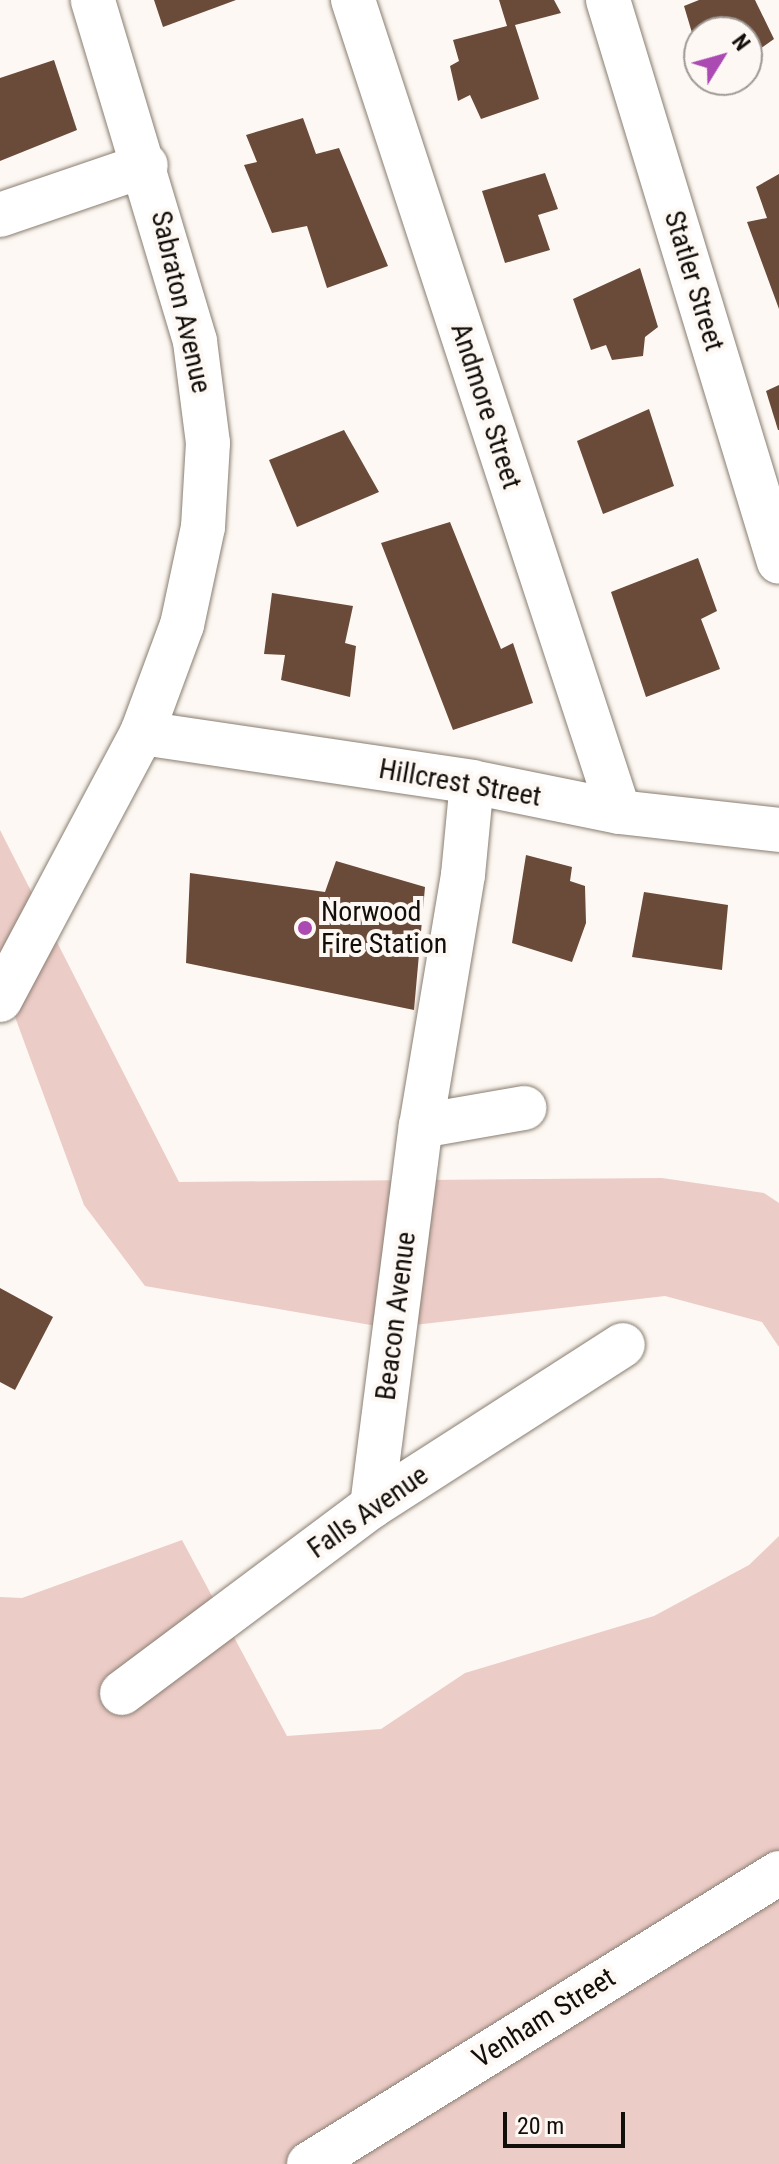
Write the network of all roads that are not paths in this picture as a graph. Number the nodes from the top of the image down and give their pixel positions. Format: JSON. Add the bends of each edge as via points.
{"nodes":[{"id":1,"x":93,"y":0,"type":"edge"},
{"id":2,"x":353,"y":0,"type":"edge"},
{"id":3,"x":608,"y":0,"type":"edge"},
{"id":4,"x":146,"y":165,"type":"junction"},
{"id":5,"x":0,"y":215,"type":"edge"},
{"id":6,"x":779,"y":562,"type":"edge"},
{"id":7,"x":142,"y":733,"type":"junction"},
{"id":8,"x":472,"y":782,"type":"junction"},
{"id":9,"x":619,"y":812,"type":"junction"},
{"id":10,"x":779,"y":830,"type":"edge"},
{"id":11,"x":0,"y":1000,"type":"edge"},
{"id":12,"x":524,"y":1108,"type":"dead end"},
{"id":13,"x":421,"y":1126,"type":"junction"},
{"id":14,"x":623,"y":1345,"type":"dead end"},
{"id":15,"x":372,"y":1506,"type":"junction"},
{"id":16,"x":122,"y":1693,"type":"dead end"},
{"id":17,"x":779,"y":1873,"type":"edge"},
{"id":18,"x":309,"y":2164,"type":"edge"}],
"edges":[{"from":1,"to":4,"type":"street","name":"Sabraton Avenue"},
{"from":2,"to":9,"type":"street","name":"Andmore Street"},
{"from":3,"to":6,"type":"street","name":"Statler Street"},
{"from":4,"to":5,"type":"street"},
{"from":4,"to":7,"type":"street","name":"Sabraton Avenue","via":[[195,341],[208,443],[199,556],[182,625]]},
{"from":7,"to":8,"type":"street","name":"Hillcrest Street"},
{"from":7,"to":11,"type":"street","name":"Sabraton Avenue"},
{"from":8,"to":9,"type":"street","name":"Hillcrest Street"},
{"from":8,"to":13,"type":"street","name":"Beacon Avenue","via":[[463,875]]},
{"from":9,"to":10,"type":"street","name":"Hillcrest Street"},
{"from":12,"to":13,"type":"street"},
{"from":13,"to":15,"type":"street","name":"Beacon Avenue"},
{"from":14,"to":15,"type":"street","name":"Falls Avenue"},
{"from":15,"to":16,"type":"street","name":"Falls Avenue"},
{"from":17,"to":18,"type":"street","name":"Venham Street"}]}
